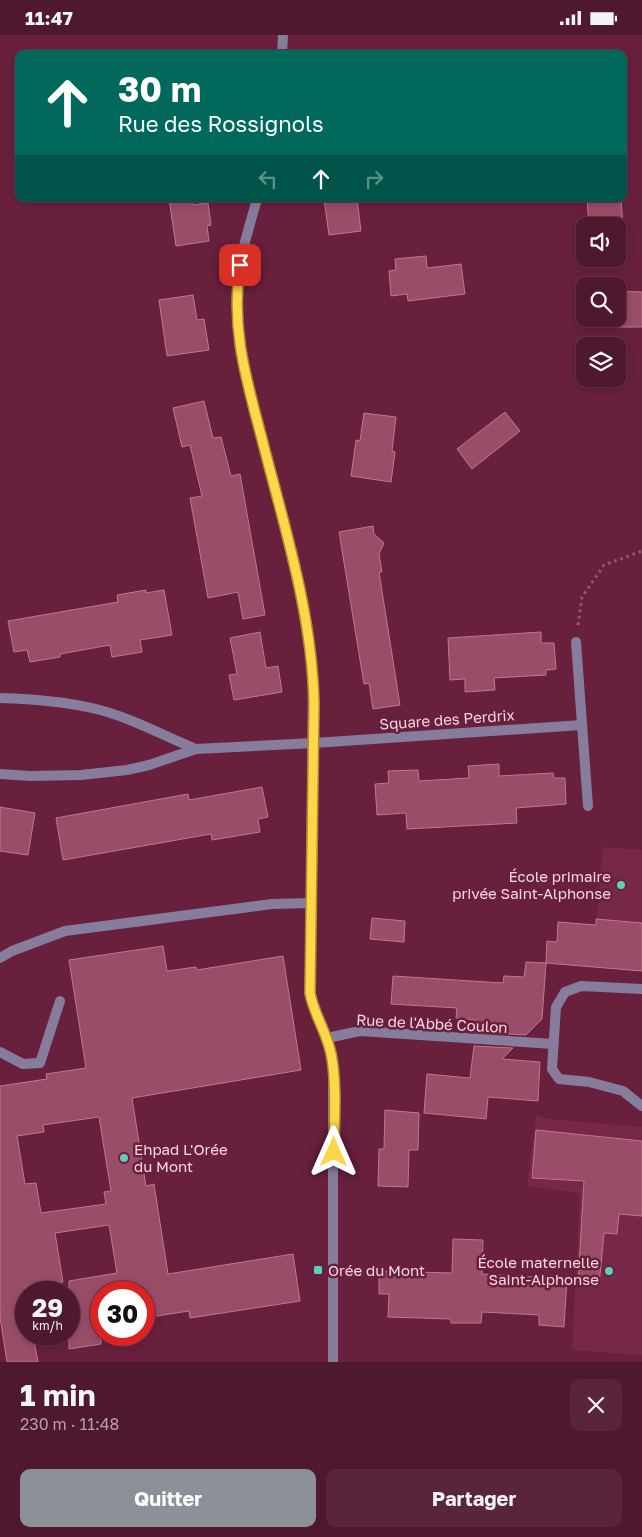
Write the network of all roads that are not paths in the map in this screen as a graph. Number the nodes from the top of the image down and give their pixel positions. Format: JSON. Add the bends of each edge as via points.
{"nodes":[{"id":1,"x":283,"y":35,"type":"edge"},
{"id":2,"x":282,"y":50,"type":"edge"},
{"id":3,"x":256,"y":202,"type":"edge"},
{"id":4,"x":576,"y":642,"type":"road end"},
{"id":5,"x":0,"y":698,"type":"edge"},
{"id":6,"x":582,"y":725,"type":"junction"},
{"id":7,"x":314,"y":743,"type":"junction"},
{"id":8,"x":196,"y":749,"type":"junction"},
{"id":9,"x":0,"y":774,"type":"edge"},
{"id":10,"x":588,"y":806,"type":"dead end"},
{"id":11,"x":311,"y":903,"type":"junction"},
{"id":12,"x":0,"y":958,"type":"edge"},
{"id":13,"x":642,"y":989,"type":"edge"},
{"id":14,"x":60,"y":1001,"type":"dead end"},
{"id":15,"x":327,"y":1038,"type":"junction"},
{"id":16,"x":553,"y":1045,"type":"junction"},
{"id":17,"x":0,"y":1052,"type":"edge"},
{"id":18,"x":642,"y":1106,"type":"edge"},
{"id":19,"x":333,"y":1362,"type":"edge"}],
"edges":[{"from":1,"to":2,"type":"street"},
{"from":3,"to":7,"type":"street","via":[[237,287],[240,350],[308,630],[313,677]]},
{"from":4,"to":6,"type":"street"},
{"from":5,"to":8,"type":"street","via":[[92,708]]},
{"from":6,"to":7,"type":"street","name":"Square des Perdrix"},
{"from":6,"to":10,"type":"street"},
{"from":7,"to":8,"type":"street","name":"Square des Perdrix"},
{"from":7,"to":11,"type":"street"},
{"from":8,"to":9,"type":"street","via":[[127,770],[81,775]]},
{"from":11,"to":12,"type":"street","via":[[272,904],[65,931]]},
{"from":11,"to":15,"type":"street","via":[[310,993]]},
{"from":13,"to":16,"type":"street","via":[[581,986],[566,991],[556,1007]]},
{"from":14,"to":17,"type":"street","via":[[40,1063],[23,1064]]},
{"from":15,"to":16,"type":"street","name":"Rue de l'Abbé Coulon","via":[[360,1031]]},
{"from":15,"to":19,"type":"street","via":[[334,1077]]},
{"from":16,"to":18,"type":"street","via":[[552,1069],[558,1079],[589,1082],[623,1091]]}]}
